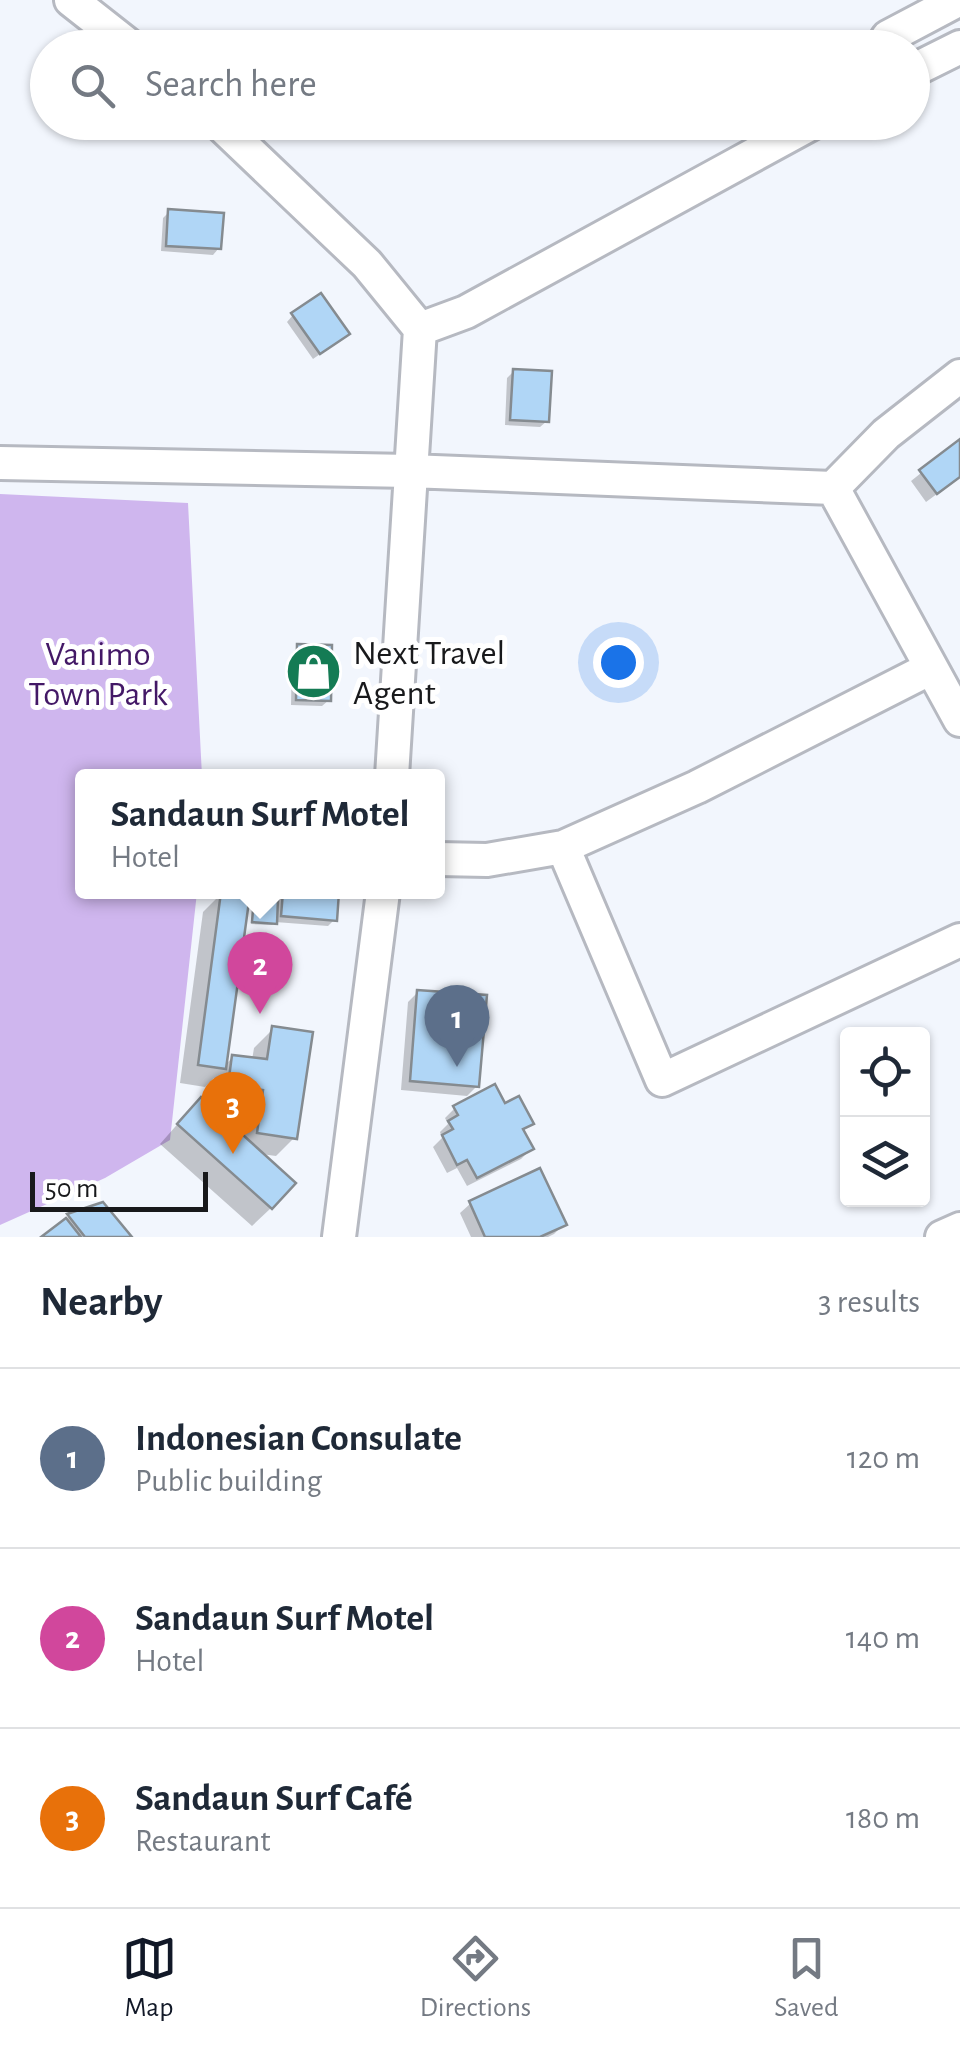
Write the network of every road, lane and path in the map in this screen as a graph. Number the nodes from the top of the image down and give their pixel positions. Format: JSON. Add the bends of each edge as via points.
{"nodes":[{"id":1,"x":71,"y":0,"type":"edge"},
{"id":2,"x":958,"y":0,"type":"edge"},
{"id":3,"x":109,"y":30,"type":"edge"},
{"id":4,"x":901,"y":30,"type":"edge"},
{"id":5,"x":960,"y":47,"type":"edge"},
{"id":6,"x":930,"y":62,"type":"edge"},
{"id":7,"x":237,"y":140,"type":"edge"},
{"id":8,"x":781,"y":140,"type":"edge"},
{"id":9,"x":420,"y":329,"type":"junction"},
{"id":10,"x":960,"y":376,"type":"edge"},
{"id":11,"x":0,"y":463,"type":"edge"},
{"id":12,"x":410,"y":471,"type":"junction"},
{"id":13,"x":833,"y":488,"type":"junction"},
{"id":14,"x":932,"y":668,"type":"junction"},
{"id":15,"x":960,"y":720,"type":"edge"},
{"id":16,"x":392,"y":769,"type":"edge"},
{"id":17,"x":563,"y":848,"type":"junction"},
{"id":18,"x":445,"y":859,"type":"edge"},
{"id":19,"x":382,"y":899,"type":"edge"},
{"id":20,"x":960,"y":940,"type":"edge"},
{"id":21,"x":960,"y":1229,"type":"edge"},
{"id":22,"x":339,"y":1237,"type":"edge"},
{"id":23,"x":942,"y":1237,"type":"edge"}],
"edges":[{"from":1,"to":3,"type":"street"},
{"from":2,"to":4,"type":"street"},
{"from":5,"to":6,"type":"street"},
{"from":7,"to":9,"type":"street","via":[[367,264]]},
{"from":8,"to":9,"type":"street","via":[[466,312]]},
{"from":9,"to":12,"type":"street"},
{"from":10,"to":13,"type":"street","via":[[886,434]]},
{"from":11,"to":12,"type":"street"},
{"from":12,"to":13,"type":"street"},
{"from":12,"to":16,"type":"street"},
{"from":13,"to":14,"type":"street"},
{"from":14,"to":15,"type":"street"},
{"from":14,"to":17,"type":"street"},
{"from":17,"to":18,"type":"street"},
{"from":17,"to":20,"type":"street","via":[[662,1080]]},
{"from":19,"to":22,"type":"street"},
{"from":21,"to":23,"type":"street"}]}
